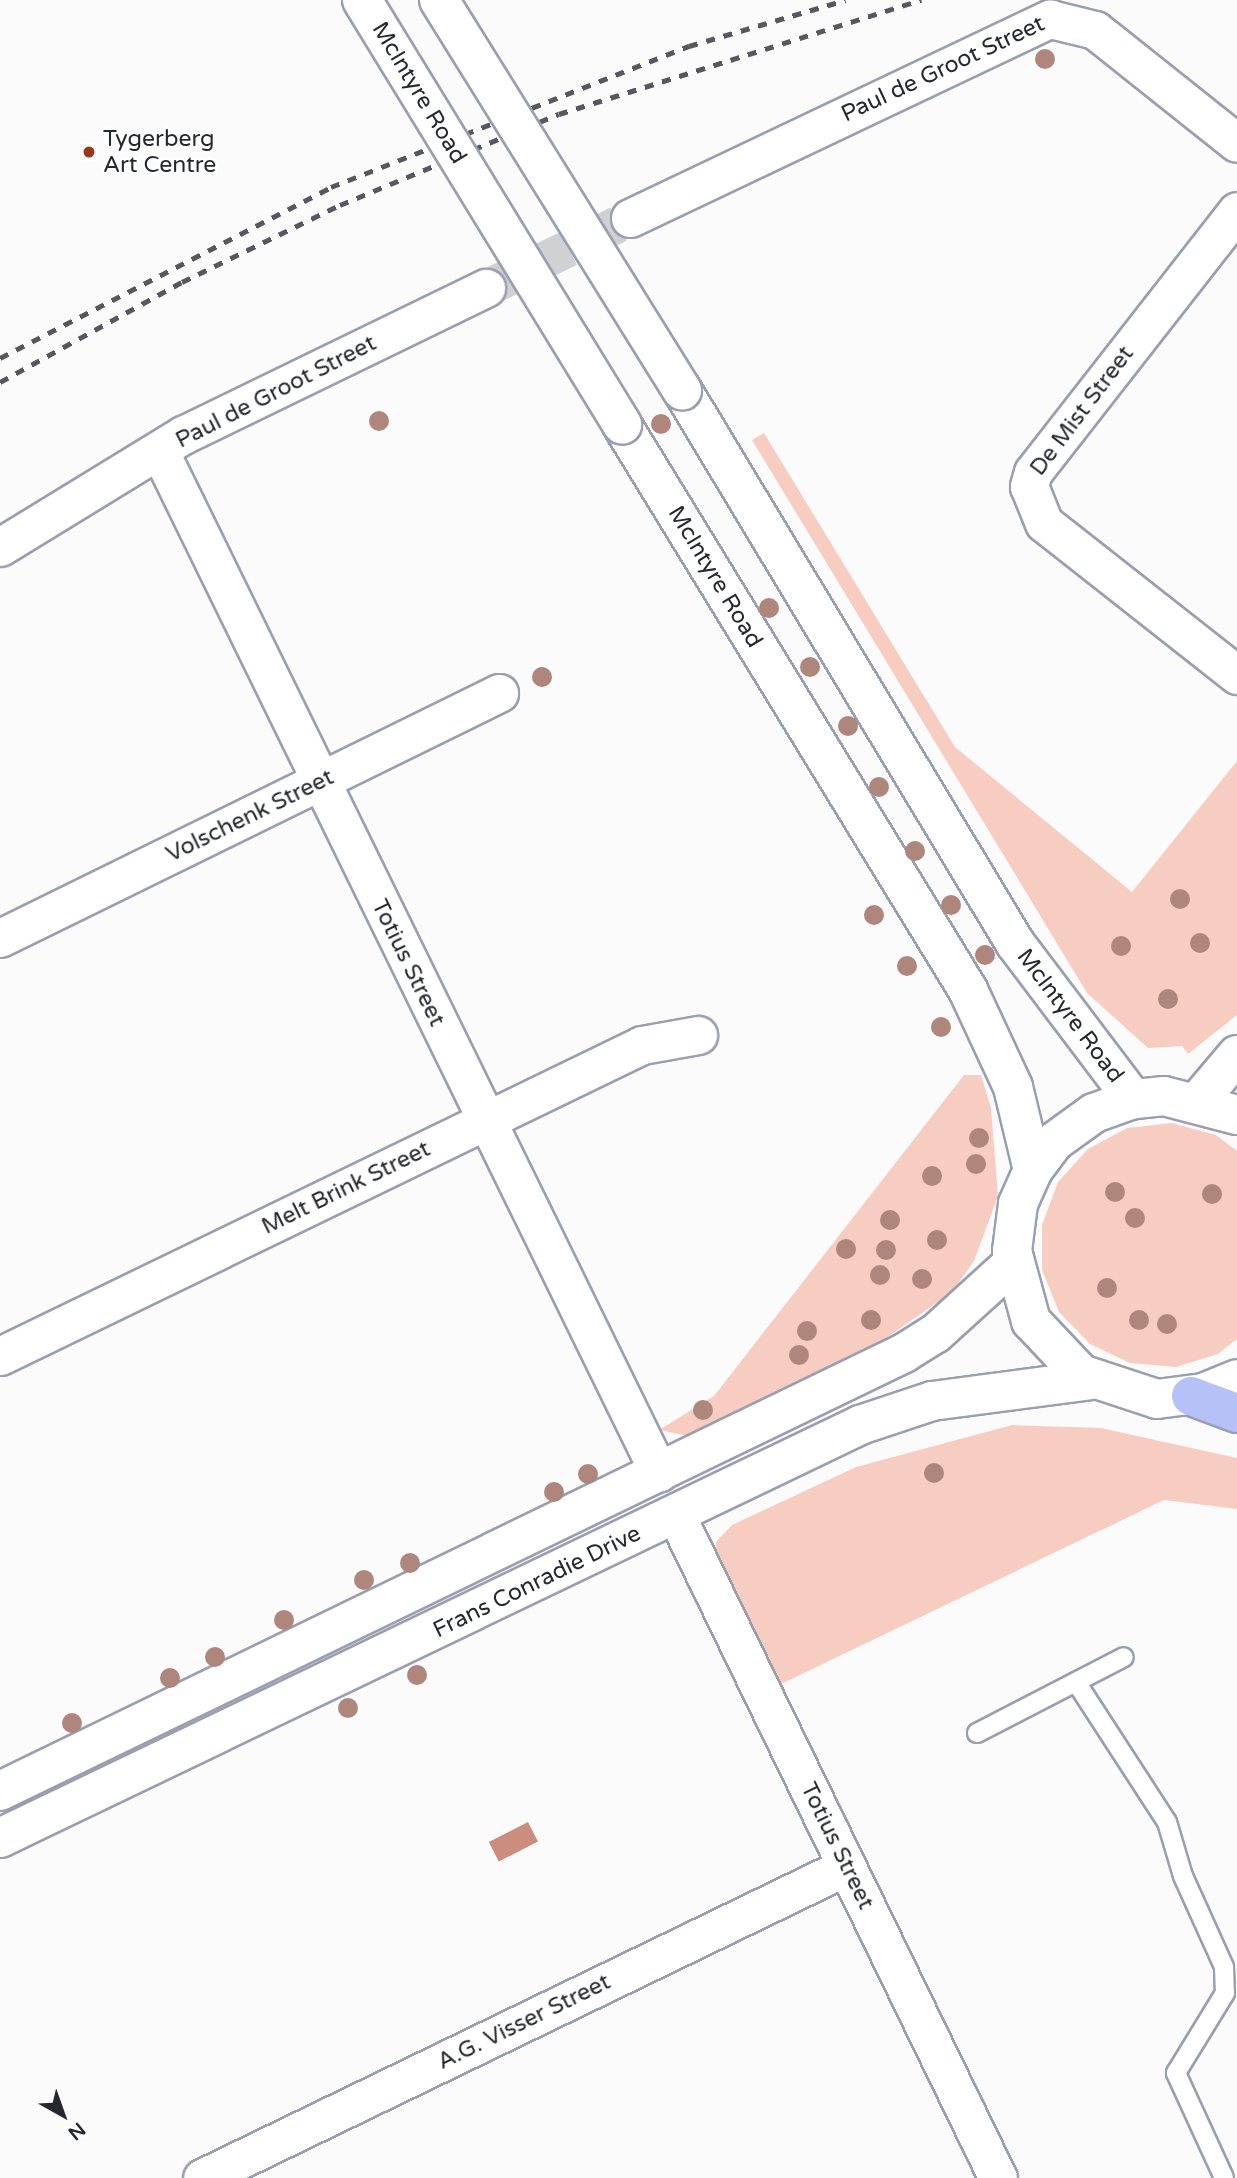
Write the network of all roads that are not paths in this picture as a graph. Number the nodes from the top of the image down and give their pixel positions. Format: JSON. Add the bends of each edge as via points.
{"nodes":[{"id":1,"x":362,"y":0,"type":"edge"},
{"id":2,"x":439,"y":0,"type":"edge"},
{"id":3,"x":1237,"y":143,"type":"edge"},
{"id":4,"x":1237,"y":211,"type":"edge"},
{"id":5,"x":629,"y":218,"type":"tunnel mouth"},
{"id":6,"x":486,"y":288,"type":"tunnel mouth"},
{"id":7,"x":160,"y":452,"type":"junction"},
{"id":8,"x":0,"y":547,"type":"edge"},
{"id":9,"x":1237,"y":675,"type":"edge"},
{"id":10,"x":499,"y":693,"type":"dead end"},
{"id":11,"x":320,"y":781,"type":"junction"},
{"id":12,"x":0,"y":938,"type":"edge"},
{"id":13,"x":698,"y":1035,"type":"dead end"},
{"id":14,"x":1237,"y":1055,"type":"edge"},
{"id":15,"x":1133,"y":1098,"type":"junction"},
{"id":16,"x":1199,"y":1100,"type":"junction"},
{"id":17,"x":1237,"y":1115,"type":"edge"},
{"id":18,"x":485,"y":1121,"type":"junction"},
{"id":19,"x":1033,"y":1170,"type":"junction"},
{"id":20,"x":1013,"y":1263,"type":"junction"},
{"id":21,"x":0,"y":1356,"type":"edge"},
{"id":22,"x":1237,"y":1379,"type":"edge"},
{"id":23,"x":1091,"y":1380,"type":"junction"},
{"id":24,"x":1191,"y":1396,"type":"junction"},
{"id":25,"x":1237,"y":1413,"type":"edge"},
{"id":26,"x":659,"y":1473,"type":"junction"},
{"id":27,"x":676,"y":1515,"type":"junction"},
{"id":28,"x":1124,"y":1657,"type":"dead end"},
{"id":29,"x":1076,"y":1682,"type":"junction"},
{"id":30,"x":977,"y":1733,"type":"dead end"},
{"id":31,"x":0,"y":1791,"type":"edge"},
{"id":32,"x":0,"y":1838,"type":"edge"},
{"id":33,"x":847,"y":1866,"type":"junction"},
{"id":34,"x":202,"y":2178,"type":"edge"},
{"id":35,"x":998,"y":2178,"type":"edge"},
{"id":36,"x":1224,"y":2178,"type":"edge"}],
"edges":[{"from":1,"to":19,"type":"main road","name":"McIntyre Road","bridge":true,"via":[[968,990],[1013,1087]]},
{"from":2,"to":15,"type":"main road","name":"McIntyre Road","bridge":true,"via":[[682,390],[1015,943]]},
{"from":3,"to":5,"type":"street","name":"Paul de Groot Street","via":[[1095,30],[1051,19]]},
{"from":4,"to":9,"type":"street","name":"De Mist Street","via":[[1033,472],[1029,486],[1044,523]]},
{"from":6,"to":7,"type":"street","name":"Paul de Groot Street"},
{"from":7,"to":8,"type":"street","name":"Paul de Groot Street"},
{"from":7,"to":11,"type":"street","name":"Totius Street"},
{"from":10,"to":11,"type":"street","name":"Volschenk Street"},
{"from":11,"to":12,"type":"street","name":"Volschenk Street"},
{"from":11,"to":18,"type":"street","name":"Totius Street"},
{"from":13,"to":18,"type":"street","name":"Melt Brink Street","via":[[642,1045]]},
{"from":14,"to":16,"type":"main road"},
{"from":15,"to":16,"type":"main road"},
{"from":15,"to":19,"type":"main road","via":[[1073,1127]]},
{"from":16,"to":17,"type":"main road"},
{"from":18,"to":21,"type":"street","name":"Melt Brink Street"},
{"from":18,"to":26,"type":"street","name":"Totius Street"},
{"from":19,"to":20,"type":"main road","via":[[1015,1216]]},
{"from":20,"to":23,"type":"main road","via":[[1037,1332]]},
{"from":20,"to":26,"type":"main road","name":"Frans Conradie Drive","via":[[935,1334],[904,1353]]},
{"from":22,"to":24,"type":"main road"},
{"from":23,"to":24,"type":"main road","via":[[1145,1398]]},
{"from":23,"to":27,"type":"main road","name":"Frans Conradie Drive","via":[[932,1401],[860,1425]]},
{"from":24,"to":25,"type":"main road"},
{"from":26,"to":31,"type":"main road","name":"Frans Conradie Drive"},
{"from":27,"to":32,"type":"main road","name":"Frans Conradie Drive"},
{"from":27,"to":33,"type":"street","name":"Totius Street"},
{"from":28,"to":29,"type":"lane"},
{"from":29,"to":30,"type":"lane"},
{"from":29,"to":36,"type":"lane","via":[[1167,1822],[1183,1876],[1224,1967],[1225,1993],[1176,2073]]},
{"from":33,"to":34,"type":"street","name":"A.G. Visser Street"},
{"from":33,"to":35,"type":"street","name":"Totius Street"}]}
